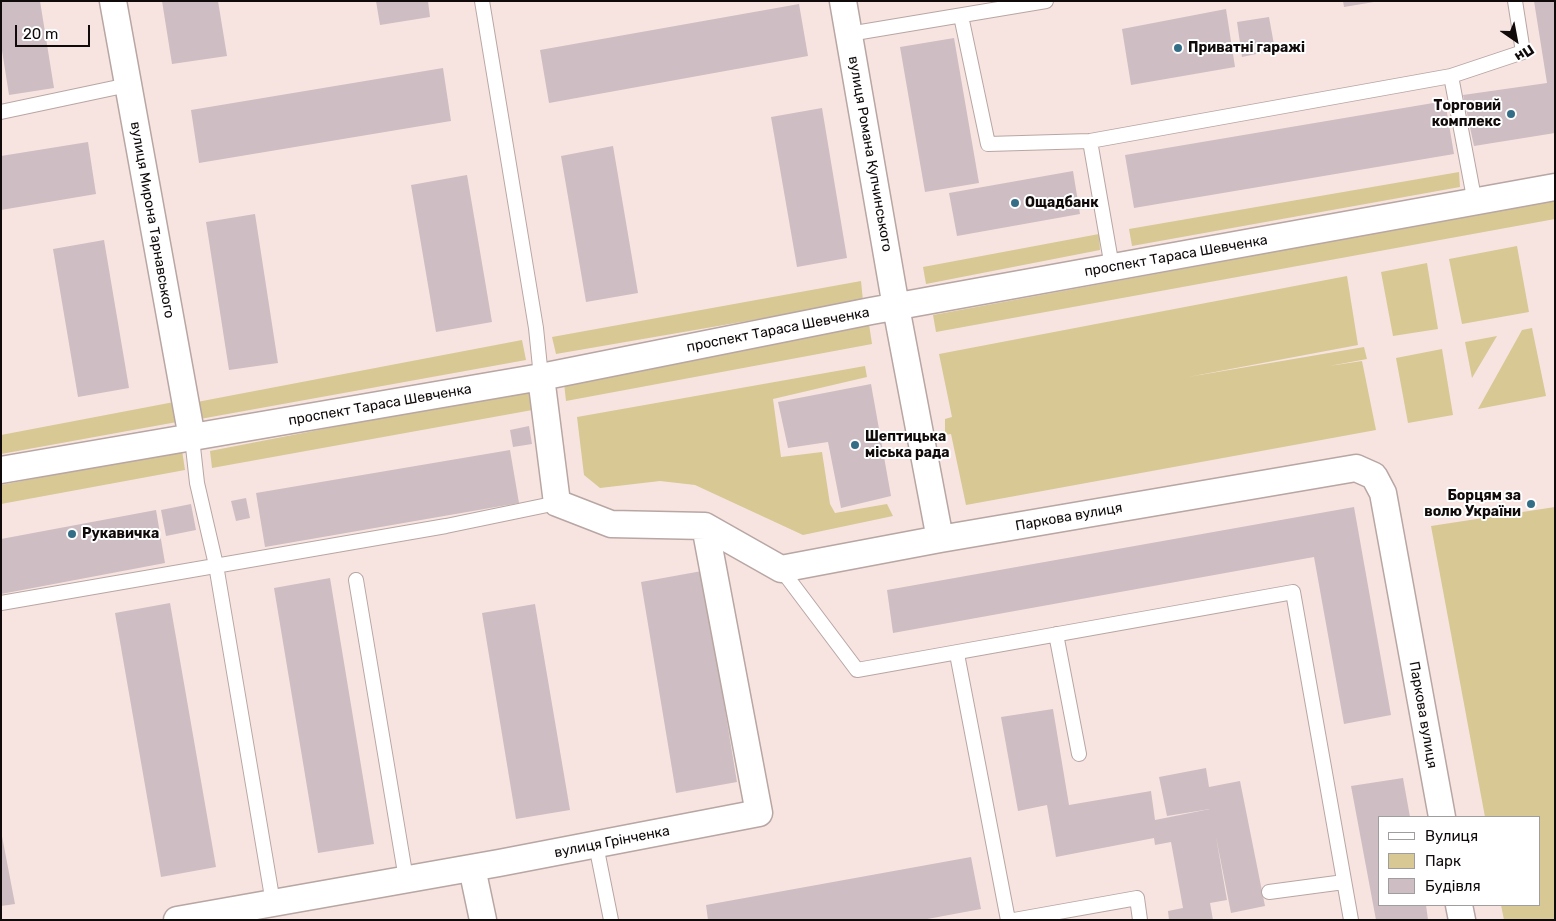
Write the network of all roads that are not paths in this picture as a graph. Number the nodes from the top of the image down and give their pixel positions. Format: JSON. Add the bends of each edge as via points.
{"nodes":[{"id":1,"x":113,"y":1,"type":"edge"},
{"id":2,"x":482,"y":1,"type":"edge"},
{"id":3,"x":843,"y":1,"type":"edge"},
{"id":4,"x":1046,"y":1,"type":"edge"},
{"id":5,"x":1516,"y":1,"type":"edge"},
{"id":6,"x":961,"y":16,"type":"junction"},
{"id":7,"x":849,"y":34,"type":"junction"},
{"id":8,"x":1451,"y":76,"type":"junction"},
{"id":9,"x":128,"y":86,"type":"junction"},
{"id":10,"x":1,"y":112,"type":"edge"},
{"id":11,"x":1090,"y":141,"type":"junction"},
{"id":12,"x":1555,"y":188,"type":"edge"},
{"id":13,"x":1475,"y":203,"type":"junction"},
{"id":14,"x":1112,"y":267,"type":"junction"},
{"id":15,"x":896,"y":307,"type":"junction"},
{"id":16,"x":541,"y":377,"type":"junction"},
{"id":17,"x":192,"y":438,"type":"junction"},
{"id":18,"x":1,"y":470,"type":"edge"},
{"id":19,"x":557,"y":503,"type":"junction"},
{"id":20,"x":706,"y":526,"type":"junction"},
{"id":21,"x":940,"y":539,"type":"junction"},
{"id":22,"x":216,"y":564,"type":"junction"},
{"id":23,"x":781,"y":569,"type":"junction"},
{"id":24,"x":356,"y":580,"type":"dead end"},
{"id":25,"x":1,"y":603,"type":"edge"},
{"id":26,"x":1056,"y":634,"type":"junction"},
{"id":27,"x":957,"y":654,"type":"junction"},
{"id":28,"x":1080,"y":754,"type":"dead end"},
{"id":29,"x":1442,"y":816,"type":"edge"},
{"id":30,"x":596,"y":845,"type":"junction"},
{"id":31,"x":472,"y":868,"type":"junction"},
{"id":32,"x":406,"y":879,"type":"junction"},
{"id":33,"x":1344,"y":882,"type":"junction"},
{"id":34,"x":1269,"y":892,"type":"dead end"},
{"id":35,"x":273,"y":903,"type":"junction"},
{"id":36,"x":1459,"y":906,"type":"edge"},
{"id":37,"x":177,"y":920,"type":"edge"},
{"id":38,"x":483,"y":920,"type":"edge"},
{"id":39,"x":611,"y":920,"type":"edge"},
{"id":40,"x":1008,"y":920,"type":"edge"},
{"id":41,"x":1014,"y":920,"type":"edge"},
{"id":42,"x":1140,"y":920,"type":"edge"},
{"id":43,"x":1351,"y":920,"type":"edge"},
{"id":44,"x":1462,"y":920,"type":"edge"}],
"edges":[{"from":1,"to":9,"type":"street","name":"вулиця Мирона Тарнавського"},
{"from":2,"to":16,"type":"lane","via":[[535,319]]},
{"from":3,"to":7,"type":"street","name":"вулиця Романа Купчинського"},
{"from":4,"to":6,"type":"lane"},
{"from":5,"to":8,"type":"lane","via":[[1523,52]]},
{"from":6,"to":7,"type":"lane"},
{"from":6,"to":11,"type":"lane","via":[[988,144]]},
{"from":7,"to":15,"type":"street","name":"вулиця Романа Купчинського"},
{"from":8,"to":11,"type":"lane"},
{"from":8,"to":13,"type":"lane"},
{"from":9,"to":10,"type":"lane"},
{"from":9,"to":17,"type":"street","name":"вулиця Мирона Тарнавського"},
{"from":11,"to":14,"type":"lane"},
{"from":12,"to":13,"type":"street","name":"проспект Тараса Шевченка"},
{"from":13,"to":14,"type":"street","name":"проспект Тараса Шевченка"},
{"from":14,"to":15,"type":"street","name":"проспект Тараса Шевченка"},
{"from":15,"to":16,"type":"street","name":"проспект Тараса Шевченка"},
{"from":15,"to":21,"type":"street","name":"вулиця Романа Купчинського"},
{"from":16,"to":17,"type":"street","name":"проспект Тараса Шевченка"},
{"from":16,"to":19,"type":"street"},
{"from":17,"to":18,"type":"street","name":"проспект Тараса Шевченка"},
{"from":17,"to":22,"type":"lane","via":[[197,483]]},
{"from":19,"to":20,"type":"street","via":[[611,524]]},
{"from":19,"to":22,"type":"lane","via":[[446,526]]},
{"from":20,"to":23,"type":"street"},
{"from":20,"to":30,"type":"street","name":"вулиця Грінченка","via":[[759,813]]},
{"from":21,"to":23,"type":"street","name":"Паркова вулиця"},
{"from":21,"to":29,"type":"street","name":"Паркова вулиця","via":[[1356,468],[1374,476],[1384,493]]},
{"from":22,"to":25,"type":"lane"},
{"from":22,"to":35,"type":"lane"},
{"from":23,"to":27,"type":"lane","via":[[857,670]]},
{"from":24,"to":32,"type":"lane"},
{"from":26,"to":27,"type":"lane"},
{"from":26,"to":28,"type":"lane"},
{"from":26,"to":33,"type":"lane","via":[[1292,592]]},
{"from":27,"to":40,"type":"lane"},
{"from":30,"to":31,"type":"street","name":"вулиця Грінченка"},
{"from":30,"to":39,"type":"lane"},
{"from":31,"to":32,"type":"street","name":"вулиця Грінченка"},
{"from":31,"to":38,"type":"street"},
{"from":32,"to":35,"type":"street","name":"вулиця Грінченка"},
{"from":33,"to":34,"type":"lane"},
{"from":33,"to":43,"type":"lane"},
{"from":35,"to":37,"type":"street","name":"вулиця Грінченка"},
{"from":36,"to":44,"type":"street"},
{"from":41,"to":42,"type":"lane","via":[[1137,898]]}]}
